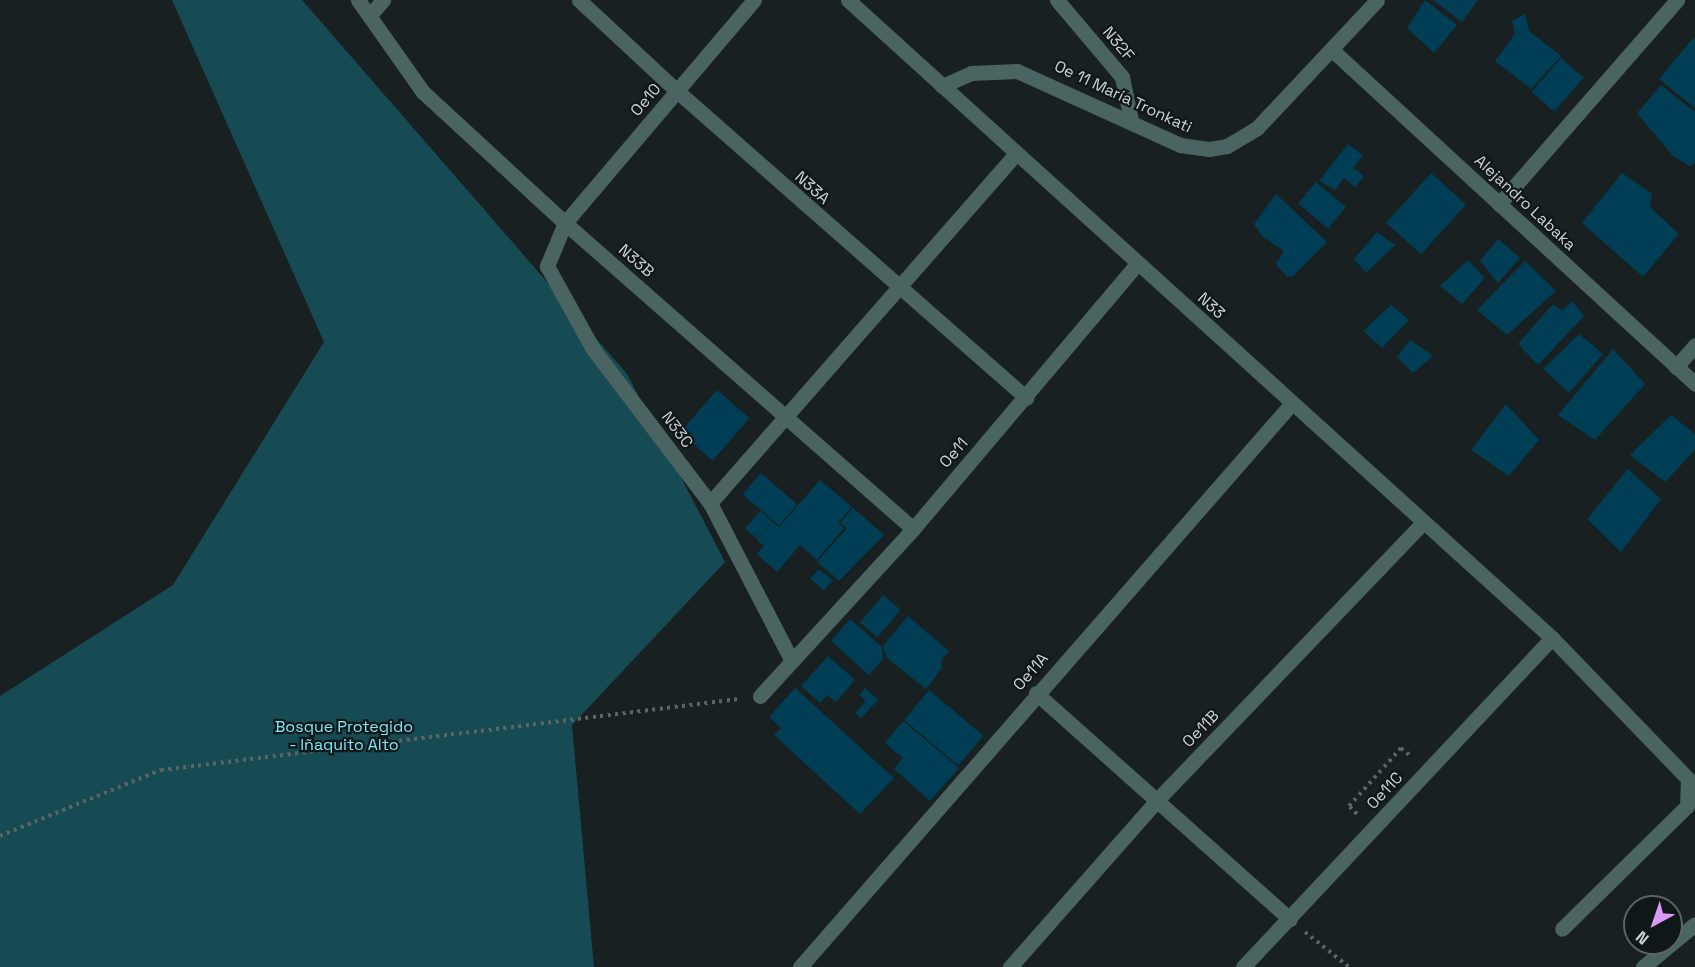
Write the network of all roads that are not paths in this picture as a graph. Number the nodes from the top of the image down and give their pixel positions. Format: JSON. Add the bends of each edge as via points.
{"nodes":[{"id":1,"x":358,"y":0,"type":"edge"},
{"id":2,"x":383,"y":0,"type":"edge"},
{"id":3,"x":579,"y":0,"type":"edge"},
{"id":4,"x":754,"y":0,"type":"edge"},
{"id":5,"x":848,"y":0,"type":"edge"},
{"id":6,"x":1057,"y":0,"type":"edge"},
{"id":7,"x":1377,"y":0,"type":"edge"},
{"id":8,"x":1677,"y":0,"type":"edge"},
{"id":9,"x":370,"y":15,"type":"junction"},
{"id":10,"x":1331,"y":49,"type":"junction"},
{"id":11,"x":942,"y":86,"type":"junction"},
{"id":12,"x":676,"y":91,"type":"junction"},
{"id":13,"x":1131,"y":120,"type":"junction"},
{"id":14,"x":1016,"y":153,"type":"junction"},
{"id":15,"x":1499,"y":204,"type":"junction"},
{"id":16,"x":565,"y":223,"type":"junction"},
{"id":17,"x":1137,"y":264,"type":"junction"},
{"id":18,"x":897,"y":288,"type":"junction"},
{"id":19,"x":1695,"y":345,"type":"edge"},
{"id":20,"x":1676,"y":367,"type":"junction"},
{"id":21,"x":1695,"y":384,"type":"edge"},
{"id":22,"x":1026,"y":398,"type":"junction"},
{"id":23,"x":1292,"y":403,"type":"junction"},
{"id":24,"x":786,"y":415,"type":"junction"},
{"id":25,"x":710,"y":503,"type":"junction"},
{"id":26,"x":1424,"y":522,"type":"junction"},
{"id":27,"x":913,"y":529,"type":"junction"},
{"id":28,"x":1552,"y":639,"type":"junction"},
{"id":29,"x":792,"y":661,"type":"junction"},
{"id":30,"x":1036,"y":693,"type":"junction"},
{"id":31,"x":760,"y":696,"type":"road end"},
{"id":32,"x":1157,"y":800,"type":"junction"},
{"id":33,"x":1290,"y":919,"type":"junction"},
{"id":34,"x":1695,"y":924,"type":"edge"},
{"id":35,"x":1562,"y":929,"type":"dead end"},
{"id":36,"x":800,"y":967,"type":"edge"},
{"id":37,"x":1010,"y":967,"type":"edge"},
{"id":38,"x":1243,"y":967,"type":"edge"},
{"id":39,"x":1643,"y":967,"type":"edge"}],
"edges":[{"from":1,"to":9,"type":"street","name":"N33B"},
{"from":2,"to":9,"type":"street"},
{"from":3,"to":12,"type":"street","name":"N33A"},
{"from":4,"to":12,"type":"street","name":"Oe10"},
{"from":5,"to":11,"type":"street","name":"N33"},
{"from":6,"to":13,"type":"street","name":"N32F","via":[[1122,77]]},
{"from":7,"to":10,"type":"street","name":"Oe 11 María Tronkati"},
{"from":8,"to":15,"type":"street"},
{"from":9,"to":16,"type":"street","name":"N33B","via":[[423,92]]},
{"from":10,"to":13,"type":"street","name":"Oe 11 María Tronkati","via":[[1257,128],[1227,146],[1209,149],[1180,145]]},
{"from":10,"to":15,"type":"street","name":"Alejandro Labaka"},
{"from":11,"to":13,"type":"street","name":"Oe 11 María Tronkati","via":[[971,73],[1017,71]]},
{"from":11,"to":14,"type":"street","name":"N33"},
{"from":12,"to":16,"type":"street","name":"Oe10"},
{"from":12,"to":18,"type":"street","name":"N33A"},
{"from":14,"to":17,"type":"street","name":"N33"},
{"from":14,"to":18,"type":"street"},
{"from":15,"to":20,"type":"street","name":"Alejandro Labaka"},
{"from":16,"to":24,"type":"street","name":"N33B"},
{"from":16,"to":25,"type":"street","name":"N33C","via":[[548,266],[593,350]]},
{"from":17,"to":22,"type":"street","name":"Oe11"},
{"from":17,"to":23,"type":"street","name":"N33"},
{"from":18,"to":22,"type":"street","name":"N33A"},
{"from":18,"to":24,"type":"street"},
{"from":19,"to":20,"type":"street"},
{"from":20,"to":21,"type":"street","name":"Alejandro Labaka"},
{"from":22,"to":27,"type":"street","name":"Oe11"},
{"from":23,"to":26,"type":"street","name":"N33"},
{"from":23,"to":30,"type":"street","name":"Oe11A"},
{"from":24,"to":25,"type":"street"},
{"from":24,"to":27,"type":"street","name":"N33B"},
{"from":25,"to":29,"type":"street","name":"N33C"},
{"from":26,"to":28,"type":"street","name":"N33"},
{"from":26,"to":32,"type":"street","name":"Oe11B"},
{"from":27,"to":29,"type":"street","name":"Oe11"},
{"from":28,"to":33,"type":"street","name":"Oe11C"},
{"from":28,"to":35,"type":"street","name":"N33","via":[[1688,779],[1690,792],[1687,806]]},
{"from":29,"to":31,"type":"street","name":"Oe11"},
{"from":30,"to":32,"type":"street"},
{"from":30,"to":36,"type":"street","name":"Oe11A"},
{"from":32,"to":33,"type":"street"},
{"from":32,"to":37,"type":"street","name":"Oe11B"},
{"from":33,"to":38,"type":"street","name":"Oe11C"},
{"from":34,"to":39,"type":"street"}]}
